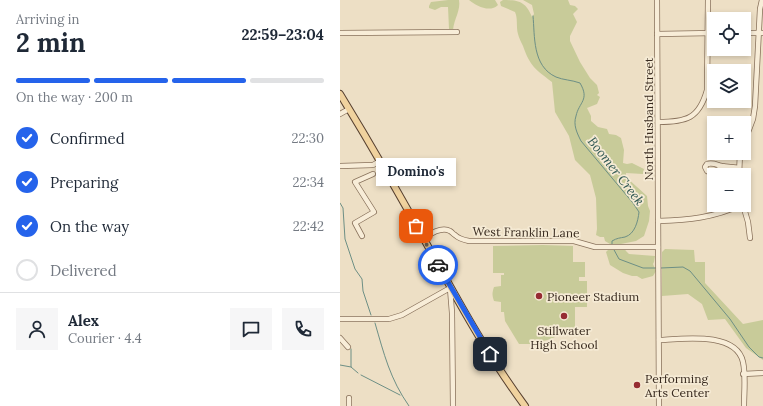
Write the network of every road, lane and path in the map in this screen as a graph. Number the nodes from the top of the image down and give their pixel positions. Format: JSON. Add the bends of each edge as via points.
{"nodes":[{"id":1,"x":658,"y":0,"type":"edge"},
{"id":2,"x":708,"y":0,"type":"edge"},
{"id":3,"x":762,"y":0,"type":"edge"},
{"id":4,"x":708,"y":12,"type":"edge"},
{"id":5,"x":457,"y":32,"type":"dead end"},
{"id":6,"x":340,"y":33,"type":"edge"},
{"id":7,"x":707,"y":33,"type":"edge"},
{"id":8,"x":761,"y":33,"type":"edge"},
{"id":9,"x":657,"y":34,"type":"junction"},
{"id":10,"x":707,"y":56,"type":"edge"},
{"id":11,"x":340,"y":94,"type":"edge"},
{"id":12,"x":349,"y":109,"type":"junction"},
{"id":13,"x":340,"y":114,"type":"edge"},
{"id":14,"x":658,"y":122,"type":"junction"},
{"id":15,"x":751,"y":124,"type":"edge"},
{"id":16,"x":740,"y":160,"type":"edge"},
{"id":17,"x":380,"y":161,"type":"junction"},
{"id":18,"x":340,"y":166,"type":"edge"},
{"id":19,"x":721,"y":166,"type":"dead end"},
{"id":20,"x":739,"y":168,"type":"joint"},
{"id":21,"x":373,"y":174,"type":"dead end"},
{"id":22,"x":720,"y":212,"type":"edge"},
{"id":23,"x":744,"y":212,"type":"edge"},
{"id":24,"x":658,"y":221,"type":"junction"},
{"id":25,"x":362,"y":236,"type":"dead end"},
{"id":26,"x":750,"y":238,"type":"dead end"},
{"id":27,"x":424,"y":239,"type":"junction"},
{"id":28,"x":658,"y":247,"type":"junction"},
{"id":29,"x":450,"y":288,"type":"junction"},
{"id":30,"x":340,"y":319,"type":"edge"},
{"id":31,"x":340,"y":338,"type":"edge"},
{"id":32,"x":659,"y":340,"type":"junction"},
{"id":33,"x":348,"y":347,"type":"dead end"},
{"id":34,"x":763,"y":373,"type":"edge"},
{"id":35,"x":744,"y":374,"type":"junction"},
{"id":36,"x":349,"y":398,"type":"dead end"},
{"id":37,"x":349,"y":406,"type":"edge"},
{"id":38,"x":453,"y":406,"type":"edge"},
{"id":39,"x":525,"y":406,"type":"edge"},
{"id":40,"x":659,"y":406,"type":"edge"},
{"id":41,"x":744,"y":406,"type":"edge"}],
"edges":[{"from":1,"to":9,"type":"street","name":"North Husband Street"},
{"from":2,"to":4,"type":"street"},
{"from":3,"to":8,"type":"street"},
{"from":5,"to":6,"type":"street"},
{"from":7,"to":9,"type":"street"},
{"from":8,"to":15,"type":"street","via":[[756,106]]},
{"from":9,"to":14,"type":"street","name":"North Husband Street"},
{"from":10,"to":14,"type":"street","via":[[707,90],[699,110],[687,118],[673,122]]},
{"from":11,"to":12,"type":"main road"},
{"from":12,"to":13,"type":"street"},
{"from":12,"to":17,"type":"main road"},
{"from":14,"to":24,"type":"street","name":"North Husband Street"},
{"from":16,"to":20,"type":"street"},
{"from":17,"to":18,"type":"street","via":[[372,165]]},
{"from":17,"to":27,"type":"main road"},
{"from":19,"to":20,"type":"street"},
{"from":21,"to":25,"type":"street","via":[[355,182],[374,212],[355,222]]},
{"from":22,"to":24,"type":"street","via":[[688,220]]},
{"from":23,"to":26,"type":"street"},
{"from":24,"to":28,"type":"street","name":"North Husband Street"},
{"from":27,"to":28,"type":"street","name":"West Franklin Lane","via":[[439,230],[445,230],[469,242],[574,241],[595,247]]},
{"from":27,"to":29,"type":"main road"},
{"from":28,"to":32,"type":"street","name":"North Husband Street"},
{"from":29,"to":30,"type":"street","via":[[402,315],[389,319]]},
{"from":29,"to":38,"type":"street"},
{"from":29,"to":39,"type":"main road","via":[[501,374]]},
{"from":31,"to":33,"type":"street"},
{"from":32,"to":35,"type":"street","via":[[708,339],[723,342],[739,353],[743,361]]},
{"from":32,"to":40,"type":"street","name":"North Husband Street"},
{"from":34,"to":35,"type":"street"},
{"from":35,"to":41,"type":"street"},
{"from":36,"to":37,"type":"street"}]}
